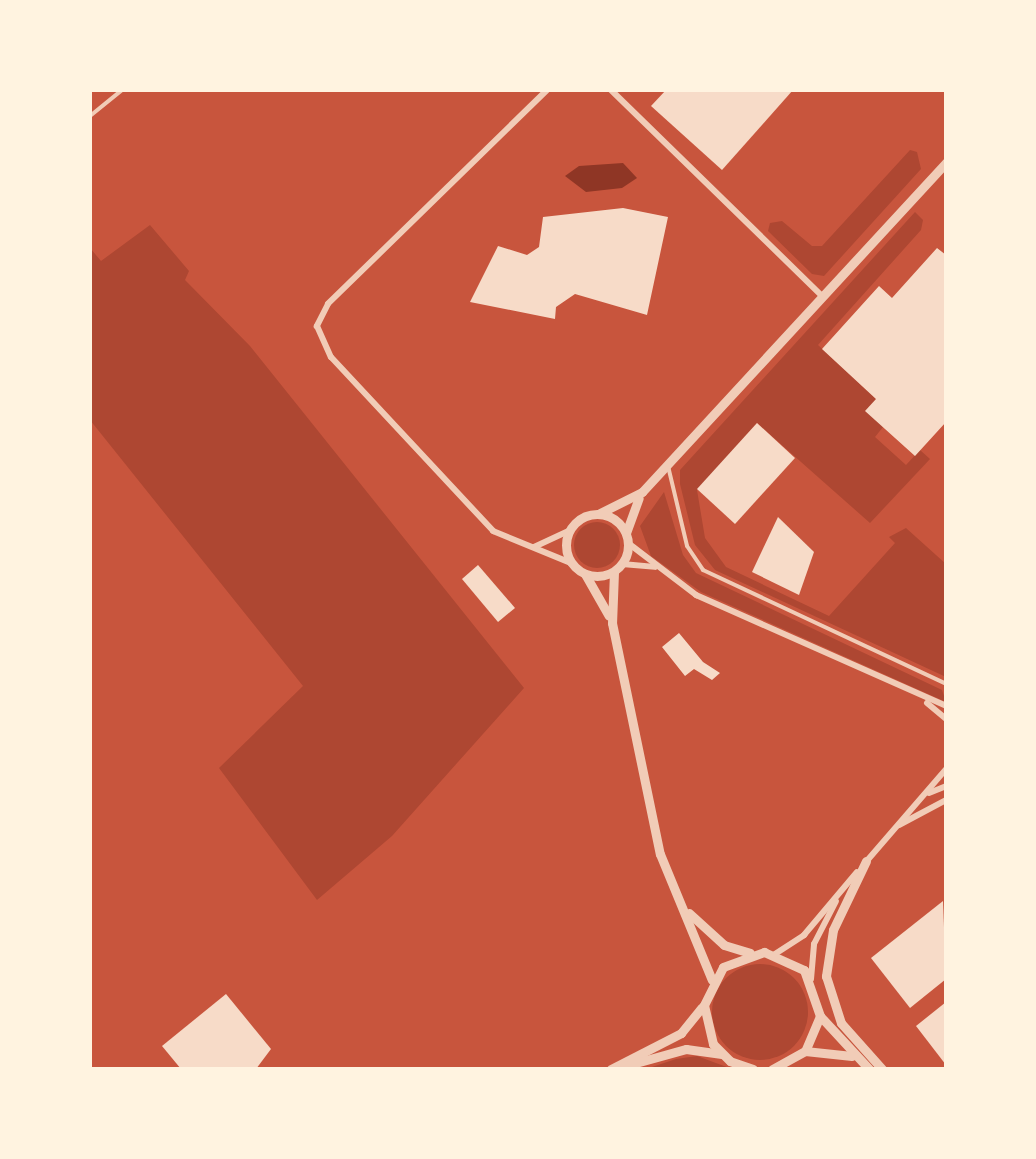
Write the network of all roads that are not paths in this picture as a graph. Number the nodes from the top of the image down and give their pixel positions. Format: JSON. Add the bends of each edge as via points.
{"nodes":[{"id":1,"x":122,"y":90,"type":"edge"},
{"id":2,"x":546,"y":90,"type":"edge"},
{"id":3,"x":611,"y":90,"type":"edge"},
{"id":4,"x":90,"y":116,"type":"edge"},
{"id":5,"x":946,"y":162,"type":"edge"},
{"id":6,"x":822,"y":296,"type":"junction"},
{"id":7,"x":668,"y":463,"type":"junction"},
{"id":8,"x":642,"y":492,"type":"junction"},
{"id":9,"x":600,"y":513,"type":"junction"},
{"id":10,"x":568,"y":531,"type":"junction"},
{"id":11,"x":627,"y":538,"type":"junction"},
{"id":12,"x":532,"y":548,"type":"junction"},
{"id":13,"x":570,"y":563,"type":"junction"},
{"id":14,"x":618,"y":568,"type":"junction"},
{"id":15,"x":661,"y":568,"type":"junction"},
{"id":16,"x":585,"y":574,"type":"junction"},
{"id":17,"x":612,"y":623,"type":"junction"},
{"id":18,"x":946,"y":684,"type":"edge"},
{"id":19,"x":922,"y":699,"type":"junction"},
{"id":20,"x":946,"y":706,"type":"edge"},
{"id":21,"x":946,"y":719,"type":"edge"},
{"id":22,"x":946,"y":769,"type":"edge"},
{"id":23,"x":946,"y":786,"type":"edge"},
{"id":24,"x":928,"y":793,"type":"junction"},
{"id":25,"x":946,"y":800,"type":"edge"},
{"id":26,"x":897,"y":826,"type":"junction"},
{"id":27,"x":866,"y":861,"type":"junction"},
{"id":28,"x":842,"y":890,"type":"junction"},
{"id":29,"x":682,"y":906,"type":"junction"},
{"id":30,"x":753,"y":953,"type":"junction"},
{"id":31,"x":775,"y":954,"type":"junction"},
{"id":32,"x":811,"y":979,"type":"junction"},
{"id":33,"x":712,"y":980,"type":"junction"},
{"id":34,"x":704,"y":1005,"type":"junction"},
{"id":35,"x":820,"y":1016,"type":"junction"},
{"id":36,"x":805,"y":1051,"type":"junction"},
{"id":37,"x":722,"y":1054,"type":"junction"},
{"id":38,"x":854,"y":1057,"type":"junction"},
{"id":39,"x":741,"y":1067,"type":"edge"},
{"id":40,"x":777,"y":1068,"type":"edge"},
{"id":41,"x":613,"y":1069,"type":"edge"},
{"id":42,"x":752,"y":1069,"type":"edge"},
{"id":43,"x":869,"y":1069,"type":"edge"},
{"id":44,"x":882,"y":1069,"type":"edge"}],
"edges":[{"from":1,"to":4,"type":"lane"},
{"from":2,"to":12,"type":"street","via":[[328,304],[317,326],[331,357],[483,521],[505,539]]},
{"from":3,"to":6,"type":"street"},
{"from":5,"to":6,"type":"street"},
{"from":6,"to":7,"type":"street"},
{"from":7,"to":8,"type":"street"},
{"from":7,"to":18,"type":"lane","via":[[687,546],[703,570]]},
{"from":8,"to":9,"type":"street"},
{"from":8,"to":11,"type":"street"},
{"from":9,"to":10,"type":"street","via":[[581,517]]},
{"from":9,"to":11,"type":"street"},
{"from":10,"to":12,"type":"street"},
{"from":10,"to":13,"type":"street"},
{"from":11,"to":14,"type":"street"},
{"from":11,"to":15,"type":"street"},
{"from":12,"to":13,"type":"street"},
{"from":13,"to":16,"type":"street"},
{"from":14,"to":15,"type":"street"},
{"from":14,"to":16,"type":"street"},
{"from":14,"to":17,"type":"street"},
{"from":15,"to":19,"type":"street","via":[[696,595]]},
{"from":16,"to":17,"type":"street"},
{"from":17,"to":29,"type":"street","via":[[660,854]]},
{"from":19,"to":20,"type":"street"},
{"from":19,"to":21,"type":"street"},
{"from":22,"to":24,"type":"street"},
{"from":23,"to":24,"type":"street"},
{"from":24,"to":26,"type":"street"},
{"from":25,"to":26,"type":"street"},
{"from":26,"to":27,"type":"street"},
{"from":27,"to":28,"type":"street"},
{"from":27,"to":44,"type":"street","via":[[833,930],[826,976],[841,1023]]},
{"from":28,"to":31,"type":"street","via":[[804,935]]},
{"from":28,"to":32,"type":"street","via":[[814,944]]},
{"from":29,"to":30,"type":"street","via":[[724,945]]},
{"from":29,"to":33,"type":"street"},
{"from":30,"to":31,"type":"street"},
{"from":30,"to":33,"type":"street"},
{"from":31,"to":32,"type":"street"},
{"from":32,"to":35,"type":"street"},
{"from":33,"to":34,"type":"street"},
{"from":34,"to":37,"type":"street","via":[[707,1032]]},
{"from":34,"to":41,"type":"street","via":[[681,1034]]},
{"from":35,"to":36,"type":"street"},
{"from":35,"to":38,"type":"street"},
{"from":36,"to":38,"type":"street"},
{"from":36,"to":40,"type":"street"},
{"from":37,"to":39,"type":"street"},
{"from":37,"to":41,"type":"street","via":[[686,1049]]},
{"from":38,"to":43,"type":"street"},
{"from":39,"to":42,"type":"street"}]}
